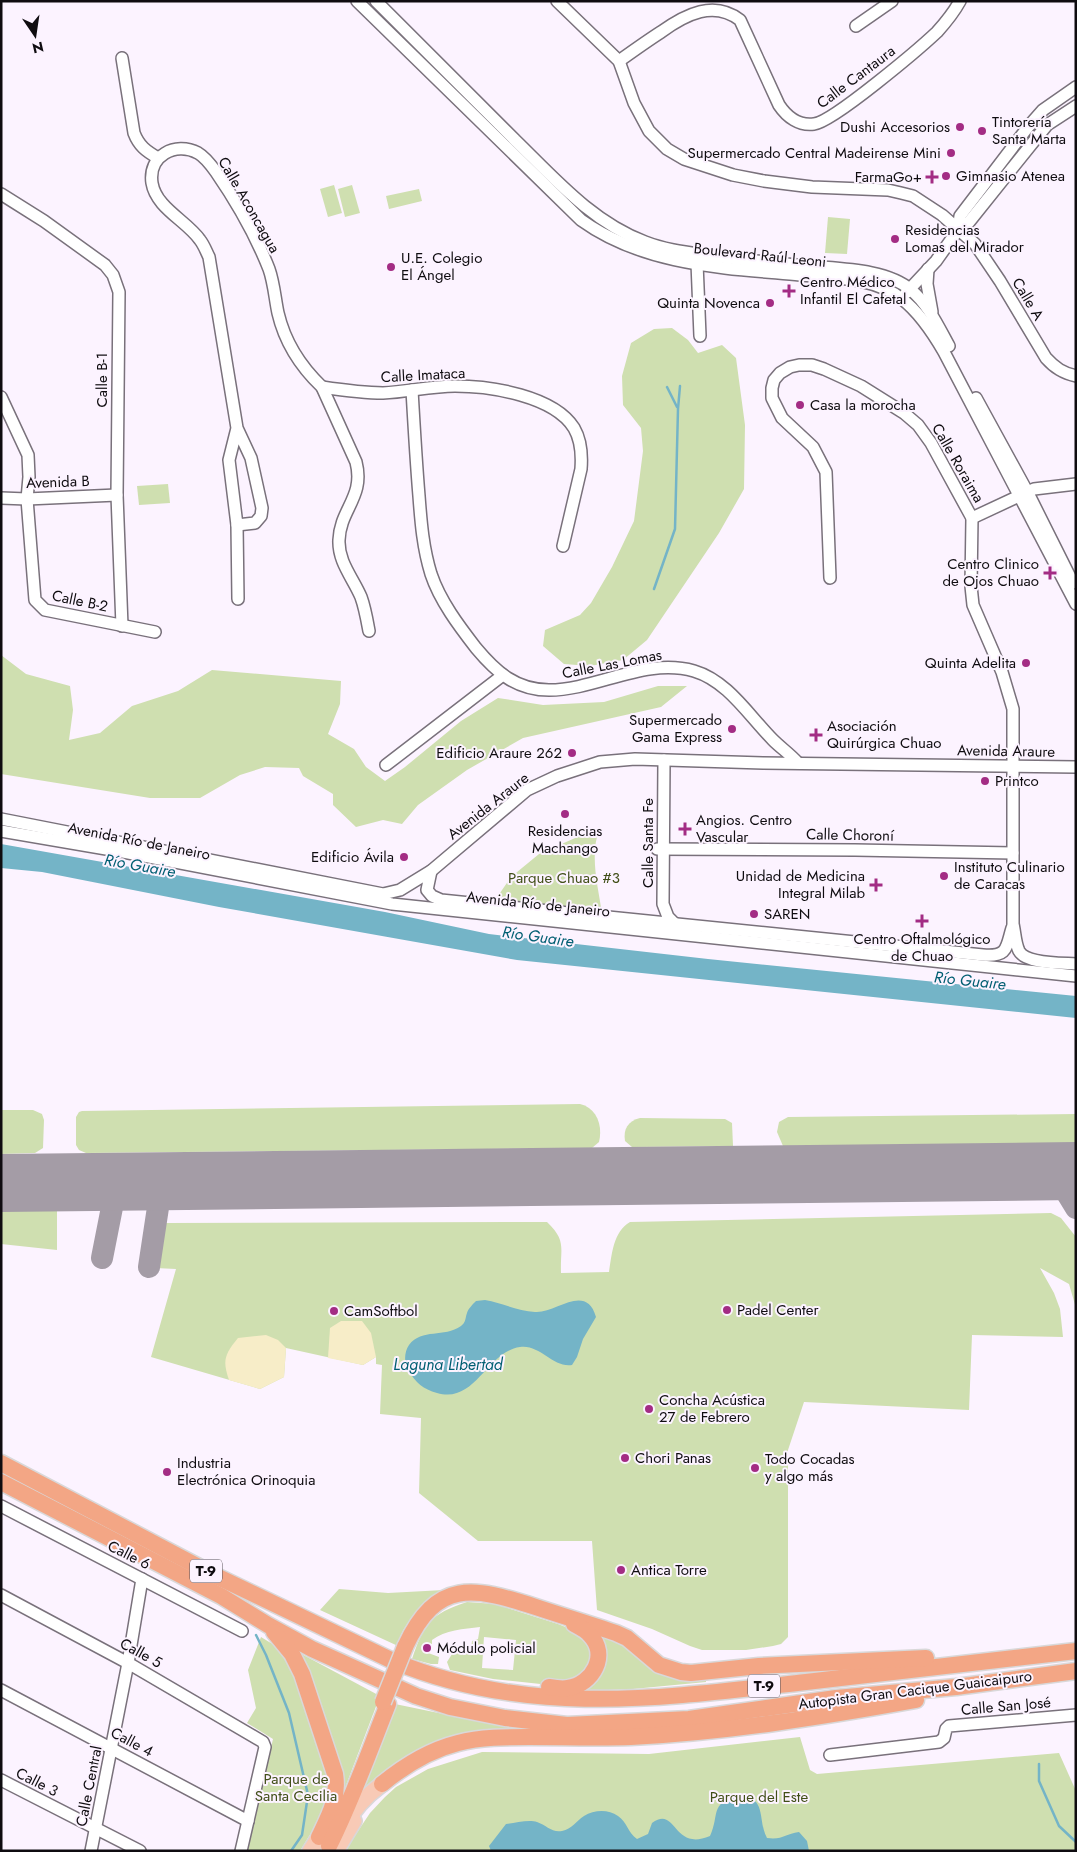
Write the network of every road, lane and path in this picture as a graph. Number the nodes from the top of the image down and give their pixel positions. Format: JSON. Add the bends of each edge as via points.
{"nodes":[{"id":1,"x":357,"y":1,"type":"edge"},
{"id":2,"x":376,"y":1,"type":"edge"},
{"id":3,"x":557,"y":1,"type":"edge"},
{"id":4,"x":892,"y":1,"type":"edge"},
{"id":5,"x":960,"y":1,"type":"edge"},
{"id":6,"x":856,"y":26,"type":"dead end"},
{"id":7,"x":122,"y":58,"type":"dead end"},
{"id":8,"x":619,"y":61,"type":"junction"},
{"id":9,"x":1076,"y":88,"type":"edge"},
{"id":10,"x":1076,"y":106,"type":"edge"},
{"id":11,"x":158,"y":158,"type":"junction"},
{"id":12,"x":1,"y":194,"type":"edge"},
{"id":13,"x":958,"y":230,"type":"junction"},
{"id":14,"x":697,"y":263,"type":"junction"},
{"id":15,"x":928,"y":269,"type":"junction"},
{"id":16,"x":910,"y":288,"type":"junction"},
{"id":17,"x":902,"y":298,"type":"junction"},
{"id":18,"x":932,"y":316,"type":"junction"},
{"id":19,"x":700,"y":336,"type":"dead end"},
{"id":20,"x":1076,"y":376,"type":"edge"},
{"id":21,"x":322,"y":387,"type":"junction"},
{"id":22,"x":412,"y":390,"type":"junction"},
{"id":23,"x":1,"y":397,"type":"edge"},
{"id":24,"x":237,"y":428,"type":"junction"},
{"id":25,"x":1076,"y":484,"type":"edge"},
{"id":26,"x":1024,"y":494,"type":"junction"},
{"id":27,"x":117,"y":495,"type":"junction"},
{"id":28,"x":1,"y":498,"type":"edge"},
{"id":29,"x":27,"y":499,"type":"junction"},
{"id":30,"x":972,"y":518,"type":"junction"},
{"id":31,"x":237,"y":525,"type":"junction"},
{"id":32,"x":562,"y":546,"type":"dead end"},
{"id":33,"x":830,"y":578,"type":"dead end"},
{"id":34,"x":1076,"y":587,"type":"edge"},
{"id":35,"x":238,"y":599,"type":"dead end"},
{"id":36,"x":1076,"y":604,"type":"edge"},
{"id":37,"x":122,"y":626,"type":"junction"},
{"id":38,"x":369,"y":631,"type":"dead end"},
{"id":39,"x":155,"y":632,"type":"dead end"},
{"id":40,"x":503,"y":675,"type":"junction"},
{"id":41,"x":774,"y":741,"type":"junction"},
{"id":42,"x":661,"y":760,"type":"junction"},
{"id":43,"x":763,"y":763,"type":"junction"},
{"id":44,"x":798,"y":763,"type":"junction"},
{"id":45,"x":386,"y":765,"type":"dead end"},
{"id":46,"x":1014,"y":766,"type":"junction"},
{"id":47,"x":1076,"y":767,"type":"edge"},
{"id":48,"x":1,"y":819,"type":"edge"},
{"id":49,"x":1,"y":831,"type":"edge"},
{"id":50,"x":660,"y":849,"type":"junction"},
{"id":51,"x":1013,"y":853,"type":"junction"},
{"id":52,"x":431,"y":871,"type":"junction"},
{"id":53,"x":596,"y":916,"type":"junction"},
{"id":54,"x":650,"y":920,"type":"junction"},
{"id":55,"x":543,"y":921,"type":"junction"},
{"id":56,"x":674,"y":923,"type":"junction"},
{"id":57,"x":1013,"y":924,"type":"junction"},
{"id":58,"x":900,"y":946,"type":"junction"},
{"id":59,"x":942,"y":961,"type":"junction"},
{"id":60,"x":1076,"y":964,"type":"edge"},
{"id":61,"x":1076,"y":976,"type":"edge"},
{"id":62,"x":1,"y":1463,"type":"edge"},
{"id":63,"x":1,"y":1482,"type":"edge"},
{"id":64,"x":1,"y":1506,"type":"edge"},
{"id":65,"x":142,"y":1579,"type":"junction"},
{"id":66,"x":1,"y":1596,"type":"edge"},
{"id":67,"x":268,"y":1625,"type":"junction"},
{"id":68,"x":242,"y":1631,"type":"dead end"},
{"id":69,"x":407,"y":1649,"type":"junction"},
{"id":70,"x":1076,"y":1651,"type":"edge"},
{"id":71,"x":128,"y":1662,"type":"junction"},
{"id":72,"x":955,"y":1666,"type":"junction"},
{"id":73,"x":1076,"y":1671,"type":"edge"},
{"id":74,"x":464,"y":1684,"type":"junction"},
{"id":75,"x":956,"y":1687,"type":"junction"},
{"id":76,"x":1,"y":1690,"type":"edge"},
{"id":77,"x":1076,"y":1715,"type":"edge"},
{"id":78,"x":112,"y":1748,"type":"junction"},
{"id":79,"x":830,"y":1756,"type":"dead end"},
{"id":80,"x":1,"y":1780,"type":"edge"},
{"id":81,"x":382,"y":1784,"type":"joint"},
{"id":82,"x":248,"y":1821,"type":"junction"},
{"id":83,"x":96,"y":1829,"type":"junction"},
{"id":84,"x":324,"y":1847,"type":"edge"},
{"id":85,"x":91,"y":1851,"type":"edge"},
{"id":86,"x":140,"y":1851,"type":"edge"},
{"id":87,"x":241,"y":1851,"type":"edge"}],
"edges":[{"from":1,"to":14,"type":"street","name":"Boulevard Raúl Leoni","via":[[581,220],[633,249]]},
{"from":2,"to":16,"type":"street","name":"Boulevard Raúl Leoni","via":[[588,210],[618,230],[666,249],[853,270]]},
{"from":3,"to":8,"type":"street"},
{"from":4,"to":6,"type":"street"},
{"from":5,"to":8,"type":"street","name":"Calle Cantaura","via":[[953,14],[927,40],[856,99],[814,124],[801,123],[784,113],[740,20],[724,7],[696,9]]},
{"from":7,"to":11,"type":"street","via":[[134,133],[139,144]]},
{"from":8,"to":13,"type":"street","name":"Calle A","via":[[634,103],[649,131],[667,149],[684,159],[764,182],[901,192],[914,196]]},
{"from":9,"to":13,"type":"street","via":[[1043,110],[1028,127],[960,216]]},
{"from":10,"to":13,"type":"street","via":[[1047,125],[969,222]]},
{"from":11,"to":21,"type":"street","name":"Calle Aconcagua","via":[[172,151],[187,150],[196,152],[212,166],[262,252],[291,350]]},
{"from":11,"to":24,"type":"street","via":[[152,174],[156,194],[200,239],[209,257]]},
{"from":12,"to":27,"type":"street","name":"Calle B-1","via":[[105,265],[113,275],[119,292]]},
{"from":13,"to":15,"type":"street"},
{"from":13,"to":20,"type":"street","name":"Calle A","via":[[975,244],[1046,358],[1064,373]]},
{"from":14,"to":17,"type":"street","name":"Boulevard Raúl Leoni","via":[[854,279]]},
{"from":14,"to":19,"type":"street"},
{"from":15,"to":16,"type":"street"},
{"from":15,"to":18,"type":"street","via":[[926,284]]},
{"from":16,"to":17,"type":"street"},
{"from":16,"to":18,"type":"street","name":"Boulevard Raúl Leoni"},
{"from":17,"to":26,"type":"street","name":"Boulevard Raúl Leoni","via":[[925,322],[938,342]]},
{"from":18,"to":26,"type":"street","name":"Boulevard Raúl Leoni"},
{"from":21,"to":22,"type":"street","name":"Calle Imataca","via":[[383,393]]},
{"from":21,"to":38,"type":"street","name":"Calle Aconcagua","via":[[359,474],[356,495],[341,525],[339,540],[342,562],[362,598]]},
{"from":22,"to":32,"type":"street","name":"Calle Imataca","via":[[455,386],[488,388],[516,394],[564,416],[575,430],[582,456]]},
{"from":22,"to":40,"type":"street","name":"Calle Las Lomas","via":[[423,543],[432,576],[469,639],[491,666]]},
{"from":23,"to":29,"type":"street","name":"Calle B-2","via":[[28,455]]},
{"from":24,"to":31,"type":"street","via":[[230,460]]},
{"from":24,"to":31,"type":"street","via":[[251,458],[262,512],[255,523]]},
{"from":25,"to":26,"type":"street","via":[[1034,489]]},
{"from":26,"to":30,"type":"street"},
{"from":26,"to":34,"type":"street","name":"Boulevard Raúl Leoni"},
{"from":26,"to":36,"type":"street","name":"Boulevard Raúl Leoni"},
{"from":27,"to":29,"type":"street","name":"Avenida B"},
{"from":27,"to":37,"type":"street","name":"Calle B-1"},
{"from":28,"to":29,"type":"street","name":"Avenida B"},
{"from":29,"to":37,"type":"street","name":"Calle B-2","via":[[35,600],[45,610]]},
{"from":30,"to":33,"type":"street","name":"Calle Roraima","via":[[931,443],[904,412],[861,386],[824,369],[812,365],[790,367],[774,380],[772,398],[782,418],[813,447],[826,472]]},
{"from":30,"to":46,"type":"street","name":"Calle Roraima","via":[[973,605],[1012,702]]},
{"from":31,"to":35,"type":"street"},
{"from":37,"to":39,"type":"street","name":"Calle B-2"},
{"from":40,"to":41,"type":"street","name":"Calle Las Lomas","via":[[522,686],[548,690],[577,687],[653,669],[695,672],[721,686]]},
{"from":40,"to":45,"type":"street"},
{"from":41,"to":43,"type":"street","via":[[772,754]]},
{"from":41,"to":44,"type":"street","name":"Calle Las Lomas"},
{"from":42,"to":43,"type":"street","name":"Avenida Araure"},
{"from":42,"to":50,"type":"street","name":"Calle Santa Fe"},
{"from":42,"to":52,"type":"street","name":"Avenida Araure","via":[[600,762],[544,781],[527,790]]},
{"from":43,"to":44,"type":"street","name":"Avenida Araure"},
{"from":44,"to":46,"type":"street","name":"Avenida Araure"},
{"from":46,"to":47,"type":"street","name":"Avenida Araure"},
{"from":46,"to":51,"type":"street","name":"Calle Roraima"},
{"from":48,"to":52,"type":"street","name":"Avenida Río de Janeiro","via":[[383,894],[400,890]]},
{"from":49,"to":55,"type":"street","name":"Avenida Río de Janeiro","via":[[392,904]]},
{"from":50,"to":51,"type":"street","name":"Calle Choroní"},
{"from":50,"to":54,"type":"street","name":"Calle Santa Fe","via":[[655,913]]},
{"from":50,"to":56,"type":"street","name":"Calle Santa Fe","via":[[663,904],[668,918]]},
{"from":51,"to":57,"type":"street","name":"Calle Roraima"},
{"from":52,"to":53,"type":"street","name":"Avenida Río de Janeiro","via":[[428,890],[436,898]]},
{"from":53,"to":54,"type":"street","name":"Avenida Río de Janeiro"},
{"from":53,"to":55,"type":"street"},
{"from":54,"to":56,"type":"street","name":"Avenida Río de Janeiro"},
{"from":55,"to":59,"type":"street","name":"Avenida Río de Janeiro"},
{"from":56,"to":58,"type":"street","name":"Avenida Río de Janeiro"},
{"from":57,"to":58,"type":"street","name":"Avenida Río de Janeiro","via":[[1005,951],[1000,955]]},
{"from":57,"to":60,"type":"street","name":"Calle Roraima","via":[[1017,947],[1025,957]]},
{"from":58,"to":59,"type":"street"},
{"from":59,"to":61,"type":"street","name":"Avenida Río de Janeiro"},
{"from":62,"to":74,"type":"highway","name":"Autopista Gran Cacique Guaicaipuro","number":"T-9","via":[[317,1626],[414,1670]]},
{"from":63,"to":67,"type":"highway","name":"Autopista Gran Cacique Guaicaipuro","number":"T-9","via":[[221,1596]]},
{"from":64,"to":65,"type":"street","name":"Calle 6"},
{"from":65,"to":68,"type":"street","name":"Calle 6"},
{"from":65,"to":71,"type":"street","name":"Calle Central"},
{"from":66,"to":71,"type":"street","name":"Calle 5"},
{"from":67,"to":75,"type":"highway","name":"Autopista Gran Cacique Guaicaipuro","number":"T-9","via":[[312,1649],[416,1696],[450,1707],[505,1718],[567,1725],[689,1719],[836,1698]]},
{"from":67,"to":84,"type":"highway","via":[[288,1647],[302,1674],[335,1774],[335,1804]]},
{"from":69,"to":72,"type":"highway","via":[[418,1622],[433,1607],[447,1598],[472,1592],[508,1598],[616,1633],[659,1664],[681,1672],[699,1674],[729,1668],[933,1658]]},
{"from":69,"to":74,"type":"highway","via":[[431,1614],[447,1602],[474,1596],[497,1599],[572,1623],[590,1634],[598,1655],[598,1664],[590,1678],[576,1686]]},
{"from":69,"to":84,"type":"highway","bridge":true,"via":[[330,1826]]},
{"from":70,"to":72,"type":"highway","name":"Autopista Gran Cacique Guaicaipuro","number":"T-9"},
{"from":71,"to":78,"type":"street","name":"Calle Central"},
{"from":71,"to":82,"type":"street","name":"Calle 5","via":[[263,1742]]},
{"from":72,"to":74,"type":"highway","name":"Autopista Gran Cacique Guaicaipuro","number":"T-9","via":[[651,1698],[552,1698]]},
{"from":73,"to":75,"type":"highway","name":"Autopista Gran Cacique Guaicaipuro","number":"T-9"},
{"from":75,"to":81,"type":"highway","via":[[922,1699],[770,1724],[630,1737],[472,1740],[429,1753]]},
{"from":76,"to":78,"type":"street","name":"Calle 4"},
{"from":77,"to":79,"type":"street","name":"Calle San José","via":[[949,1726],[939,1742]]},
{"from":78,"to":82,"type":"street","name":"Calle 4"},
{"from":78,"to":83,"type":"street","name":"Calle Central"},
{"from":80,"to":83,"type":"street","name":"Calle 3"},
{"from":81,"to":84,"type":"main road","via":[[356,1807],[336,1842]]},
{"from":82,"to":87,"type":"street"},
{"from":83,"to":85,"type":"street","name":"Calle Central"},
{"from":83,"to":86,"type":"street","name":"Calle 3"}]}
